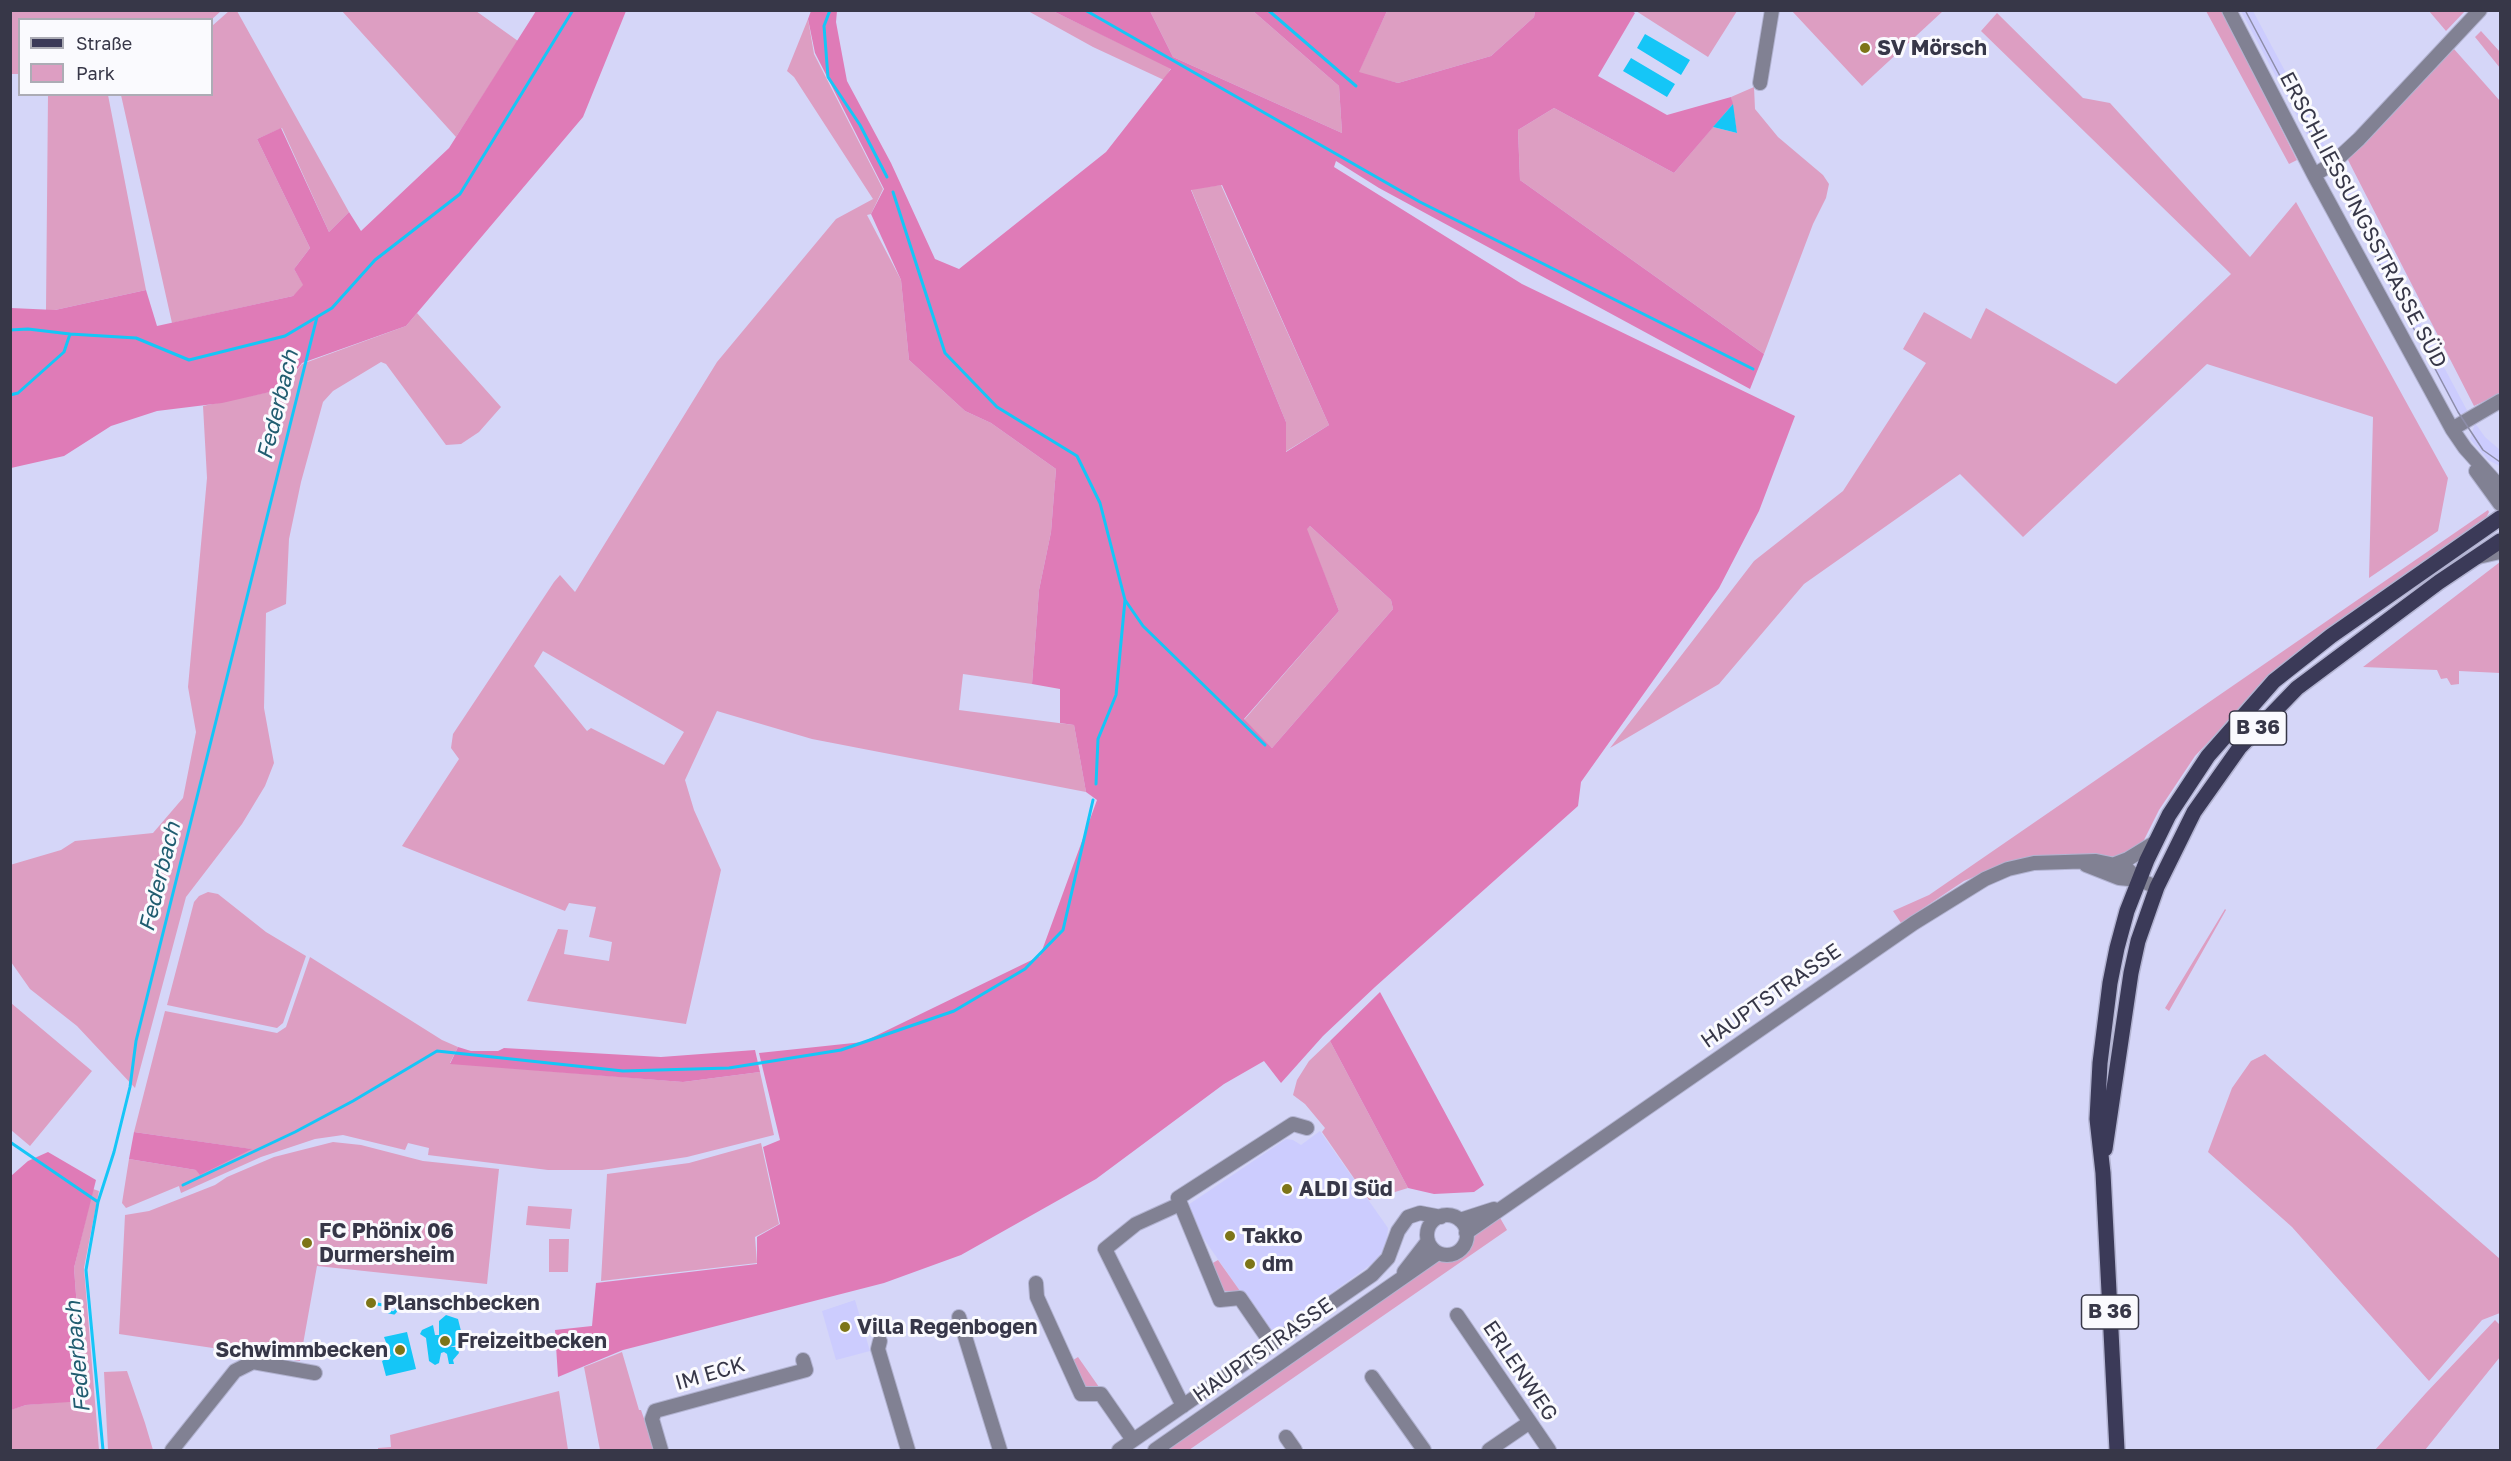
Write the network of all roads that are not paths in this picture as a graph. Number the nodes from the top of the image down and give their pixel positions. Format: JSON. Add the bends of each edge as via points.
{"nodes":[{"id":1,"x":1772,"y":10,"type":"edge"},
{"id":2,"x":2229,"y":10,"type":"edge"},
{"id":3,"x":2480,"y":10,"type":"edge"},
{"id":4,"x":1760,"y":83,"type":"dead end"},
{"id":5,"x":2314,"y":176,"type":"junction"},
{"id":6,"x":2498,"y":407,"type":"edge"},
{"id":7,"x":2451,"y":429,"type":"junction"},
{"id":8,"x":2465,"y":448,"type":"junction"},
{"id":9,"x":2486,"y":470,"type":"junction"},
{"id":10,"x":2500,"y":478,"type":"edge"},
{"id":11,"x":2500,"y":487,"type":"edge"},
{"id":12,"x":2500,"y":504,"type":"edge"},
{"id":13,"x":2500,"y":518,"type":"edge"},
{"id":14,"x":2500,"y":542,"type":"edge"},
{"id":15,"x":2500,"y":552,"type":"edge"},
{"id":16,"x":2476,"y":558,"type":"junction"},
{"id":17,"x":2154,"y":843,"type":"junction"},
{"id":18,"x":2078,"y":861,"type":"junction"},
{"id":19,"x":2115,"y":864,"type":"junction"},
{"id":20,"x":2139,"y":880,"type":"junction"},
{"id":21,"x":2157,"y":887,"type":"junction"},
{"id":22,"x":1307,"y":1128,"type":"dead end"},
{"id":23,"x":2103,"y":1173,"type":"junction"},
{"id":24,"x":1180,"y":1204,"type":"junction"},
{"id":25,"x":1441,"y":1217,"type":"junction"},
{"id":26,"x":1402,"y":1224,"type":"junction"},
{"id":27,"x":1463,"y":1226,"type":"junction"},
{"id":28,"x":1429,"y":1234,"type":"junction"},
{"id":29,"x":1438,"y":1253,"type":"junction"},
{"id":30,"x":1036,"y":1283,"type":"dead end"},
{"id":31,"x":1395,"y":1283,"type":"junction"},
{"id":32,"x":1457,"y":1315,"type":"dead end"},
{"id":33,"x":959,"y":1317,"type":"dead end"},
{"id":34,"x":880,"y":1341,"type":"dead end"},
{"id":35,"x":1271,"y":1344,"type":"junction"},
{"id":36,"x":803,"y":1360,"type":"dead end"},
{"id":37,"x":315,"y":1373,"type":"dead end"},
{"id":38,"x":1372,"y":1377,"type":"dead end"},
{"id":39,"x":1183,"y":1406,"type":"junction"},
{"id":40,"x":1530,"y":1422,"type":"junction"},
{"id":41,"x":1286,"y":1437,"type":"dead end"},
{"id":42,"x":1133,"y":1440,"type":"junction"},
{"id":43,"x":172,"y":1450,"type":"edge"},
{"id":44,"x":661,"y":1450,"type":"edge"},
{"id":45,"x":908,"y":1450,"type":"edge"},
{"id":46,"x":1000,"y":1450,"type":"edge"},
{"id":47,"x":1119,"y":1450,"type":"edge"},
{"id":48,"x":1155,"y":1450,"type":"edge"},
{"id":49,"x":1295,"y":1450,"type":"edge"},
{"id":50,"x":1424,"y":1450,"type":"edge"},
{"id":51,"x":1489,"y":1450,"type":"edge"},
{"id":52,"x":1549,"y":1450,"type":"edge"},
{"id":53,"x":2117,"y":1450,"type":"edge"}],
"edges":[{"from":1,"to":4,"type":"street"},
{"from":2,"to":5,"type":"street","name":"ERSCHLIESSUNGSSTRASSE SÜD"},
{"from":3,"to":5,"type":"street","via":[[2359,140]]},
{"from":5,"to":7,"type":"street","name":"ERSCHLIESSUNGSSTRASSE SÜD"},
{"from":6,"to":7,"type":"street"},
{"from":7,"to":8,"type":"street","name":"ERSCHLIESSUNGSSTRASSE SÜD"},
{"from":8,"to":9,"type":"street","name":"ERSCHLIESSUNGSSTRASSE SÜD"},
{"from":8,"to":12,"type":"street","name":"ERSCHLIESSUNGSSTRASSE SÜD","via":[[2470,463]]},
{"from":9,"to":10,"type":"street","name":"ERSCHLIESSUNGSSTRASSE SÜD"},
{"from":9,"to":11,"type":"street","name":"ERSCHLIESSUNGSSTRASSE SÜD"},
{"from":13,"to":17,"type":"main road","number":"B 36","via":[[2331,636],[2274,681],[2208,756]]},
{"from":14,"to":16,"type":"main road","number":"B 36"},
{"from":15,"to":16,"type":"street"},
{"from":16,"to":21,"type":"main road","number":"B 36","via":[[2350,647],[2272,712],[2240,747],[2193,812]]},
{"from":17,"to":19,"type":"street"},
{"from":17,"to":20,"type":"main road","number":"B 36"},
{"from":18,"to":19,"type":"street","name":"HAUPTSTRASSE"},
{"from":18,"to":20,"type":"street","name":"HAUPTSTRASSE","via":[[2119,878]]},
{"from":18,"to":27,"type":"street","name":"HAUPTSTRASSE","via":[[2034,863],[2008,869],[1962,892],[1505,1205]]},
{"from":19,"to":20,"type":"street","name":"HAUPTSTRASSE"},
{"from":20,"to":21,"type":"street","name":"HAUPTSTRASSE"},
{"from":20,"to":23,"type":"main road","number":"B 36","via":[[2117,948],[2104,1023],[2097,1119]]},
{"from":21,"to":23,"type":"main road","number":"B 36","via":[[2131,973]]},
{"from":22,"to":24,"type":"street","via":[[1293,1124],[1178,1198]]},
{"from":23,"to":53,"type":"main road","number":"B 36"},
{"from":24,"to":35,"type":"street","via":[[1220,1300],[1240,1298]]},
{"from":24,"to":39,"type":"street","via":[[1136,1224],[1105,1249]]},
{"from":25,"to":26,"type":"street","via":[[1414,1213]]},
{"from":25,"to":27,"type":"street","via":[[1453,1217]]},
{"from":25,"to":28,"type":"street","name":"HAUPTSTRASSE","via":[[1434,1221]]},
{"from":26,"to":28,"type":"street","via":[[1416,1224]]},
{"from":26,"to":35,"type":"street","via":[[1383,1265]]},
{"from":27,"to":29,"type":"street","name":"HAUPTSTRASSE","via":[[1464,1245],[1459,1251]]},
{"from":28,"to":29,"type":"street"},
{"from":28,"to":31,"type":"street","name":"HAUPTSTRASSE"},
{"from":29,"to":31,"type":"street","name":"HAUPTSTRASSE"},
{"from":30,"to":42,"type":"street","via":[[1036,1297],[1081,1394],[1101,1394]]},
{"from":31,"to":48,"type":"street","name":"HAUPTSTRASSE"},
{"from":32,"to":40,"type":"street","name":"ERLENWEG"},
{"from":33,"to":46,"type":"street"},
{"from":34,"to":45,"type":"street","via":[[878,1349]]},
{"from":35,"to":39,"type":"street"},
{"from":36,"to":44,"type":"street","name":"IM ECK","via":[[806,1370],[655,1411],[652,1419]]},
{"from":37,"to":43,"type":"street","via":[[253,1362],[235,1371]]},
{"from":38,"to":50,"type":"street"},
{"from":39,"to":42,"type":"street"},
{"from":40,"to":51,"type":"street"},
{"from":40,"to":52,"type":"street","name":"ERLENWEG"},
{"from":41,"to":49,"type":"street"},
{"from":42,"to":47,"type":"street"}]}
